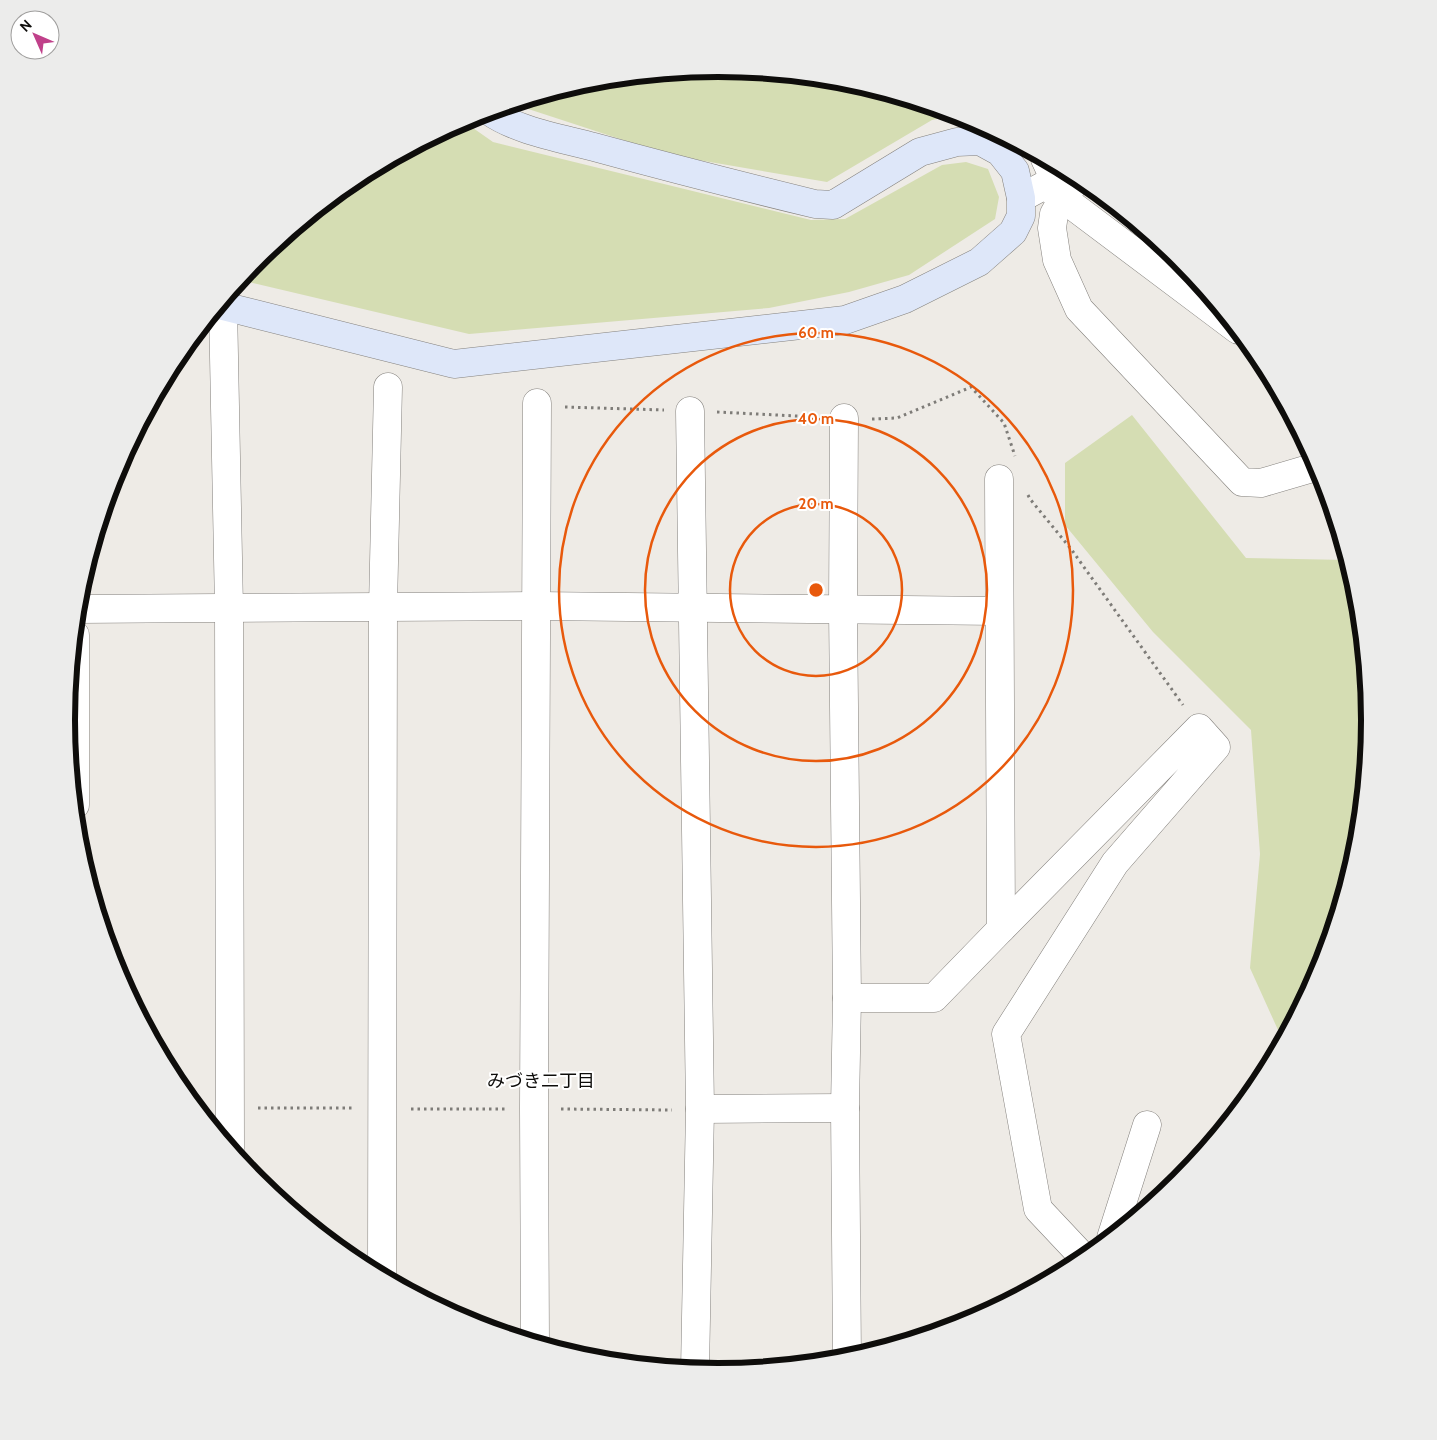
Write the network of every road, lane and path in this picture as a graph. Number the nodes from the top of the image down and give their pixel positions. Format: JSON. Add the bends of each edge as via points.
{"nodes":[{"id":1,"x":496,"y":117,"type":"edge"},
{"id":2,"x":1050,"y":169,"type":"edge"},
{"id":3,"x":1074,"y":184,"type":"edge"},
{"id":4,"x":1021,"y":198,"type":"junction"},
{"id":5,"x":1063,"y":198,"type":"junction"},
{"id":6,"x":226,"y":307,"type":"edge"},
{"id":7,"x":221,"y":312,"type":"edge"},
{"id":8,"x":1218,"y":315,"type":"edge"},
{"id":9,"x":388,"y":387,"type":"dead end"},
{"id":10,"x":537,"y":403,"type":"joint"},
{"id":11,"x":690,"y":411,"type":"junction"},
{"id":12,"x":844,"y":418,"type":"junction"},
{"id":13,"x":1016,"y":457,"type":"dead end"},
{"id":14,"x":1311,"y":468,"type":"edge"},
{"id":15,"x":1000,"y":479,"type":"dead end"},
{"id":16,"x":1027,"y":490,"type":"dead end"},
{"id":17,"x":537,"y":606,"type":"junction"},
{"id":18,"x":383,"y":607,"type":"junction"},
{"id":19,"x":229,"y":608,"type":"junction"},
{"id":20,"x":692,"y":608,"type":"junction"},
{"id":21,"x":85,"y":609,"type":"edge"},
{"id":22,"x":843,"y":609,"type":"junction"},
{"id":23,"x":999,"y":611,"type":"junction"},
{"id":24,"x":1199,"y":728,"type":"junction"},
{"id":25,"x":1002,"y":929,"type":"junction"},
{"id":26,"x":847,"y":998,"type":"junction"},
{"id":27,"x":230,"y":1108,"type":"junction"},
{"id":28,"x":382,"y":1108,"type":"junction"},
{"id":29,"x":845,"y":1108,"type":"junction"},
{"id":30,"x":534,"y":1109,"type":"junction"},
{"id":31,"x":690,"y":1110,"type":"junction"},
{"id":32,"x":1147,"y":1125,"type":"dead end"},
{"id":33,"x":230,"y":1138,"type":"edge"},
{"id":34,"x":1114,"y":1227,"type":"edge"},
{"id":35,"x":1079,"y":1253,"type":"edge"},
{"id":36,"x":382,"y":1268,"type":"edge"},
{"id":37,"x":535,"y":1336,"type":"edge"},
{"id":38,"x":847,"y":1350,"type":"edge"},
{"id":39,"x":694,"y":1363,"type":"edge"}],
"edges":[{"from":1,"to":4,"type":"street","via":[[552,136],[806,202],[833,205],[920,152],[957,142],[980,141],[1000,152],[1015,171]]},
{"from":2,"to":5,"type":"street"},
{"from":3,"to":5,"type":"street"},
{"from":4,"to":5,"type":"street","via":[[1045,185]]},
{"from":4,"to":6,"type":"street","via":[[1022,216],[1013,232],[979,262],[904,299],[845,320],[454,364]]},
{"from":5,"to":8,"type":"street"},
{"from":5,"to":14,"type":"street","via":[[1054,214],[1052,228],[1058,260],[1079,309],[1242,482],[1261,483]]},
{"from":7,"to":19,"type":"street"},
{"from":9,"to":18,"type":"street"},
{"from":10,"to":11,"type":"path","via":[[557,407]]},
{"from":10,"to":17,"type":"street"},
{"from":11,"to":12,"type":"path"},
{"from":11,"to":20,"type":"street"},
{"from":12,"to":13,"type":"path","via":[[897,418],[971,387],[1004,423]]},
{"from":12,"to":22,"type":"street"},
{"from":15,"to":23,"type":"street"},
{"from":16,"to":24,"type":"path","via":[[1030,499],[1071,549]]},
{"from":17,"to":18,"type":"street"},
{"from":17,"to":20,"type":"street"},
{"from":17,"to":30,"type":"street"},
{"from":18,"to":19,"type":"street"},
{"from":18,"to":28,"type":"street"},
{"from":19,"to":21,"type":"street"},
{"from":19,"to":27,"type":"street"},
{"from":20,"to":22,"type":"street"},
{"from":20,"to":31,"type":"street"},
{"from":22,"to":23,"type":"street"},
{"from":22,"to":26,"type":"street"},
{"from":23,"to":25,"type":"street"},
{"from":24,"to":25,"type":"street"},
{"from":24,"to":35,"type":"street","via":[[1216,747],[1115,863],[1006,1034],[1038,1209]]},
{"from":25,"to":26,"type":"street","via":[[934,998]]},
{"from":26,"to":29,"type":"street"},
{"from":27,"to":28,"type":"path"},
{"from":27,"to":33,"type":"street"},
{"from":28,"to":30,"type":"path"},
{"from":28,"to":36,"type":"street"},
{"from":29,"to":31,"type":"street"},
{"from":29,"to":38,"type":"street"},
{"from":30,"to":31,"type":"path"},
{"from":30,"to":37,"type":"street"},
{"from":31,"to":39,"type":"street"},
{"from":32,"to":34,"type":"street"}]}
